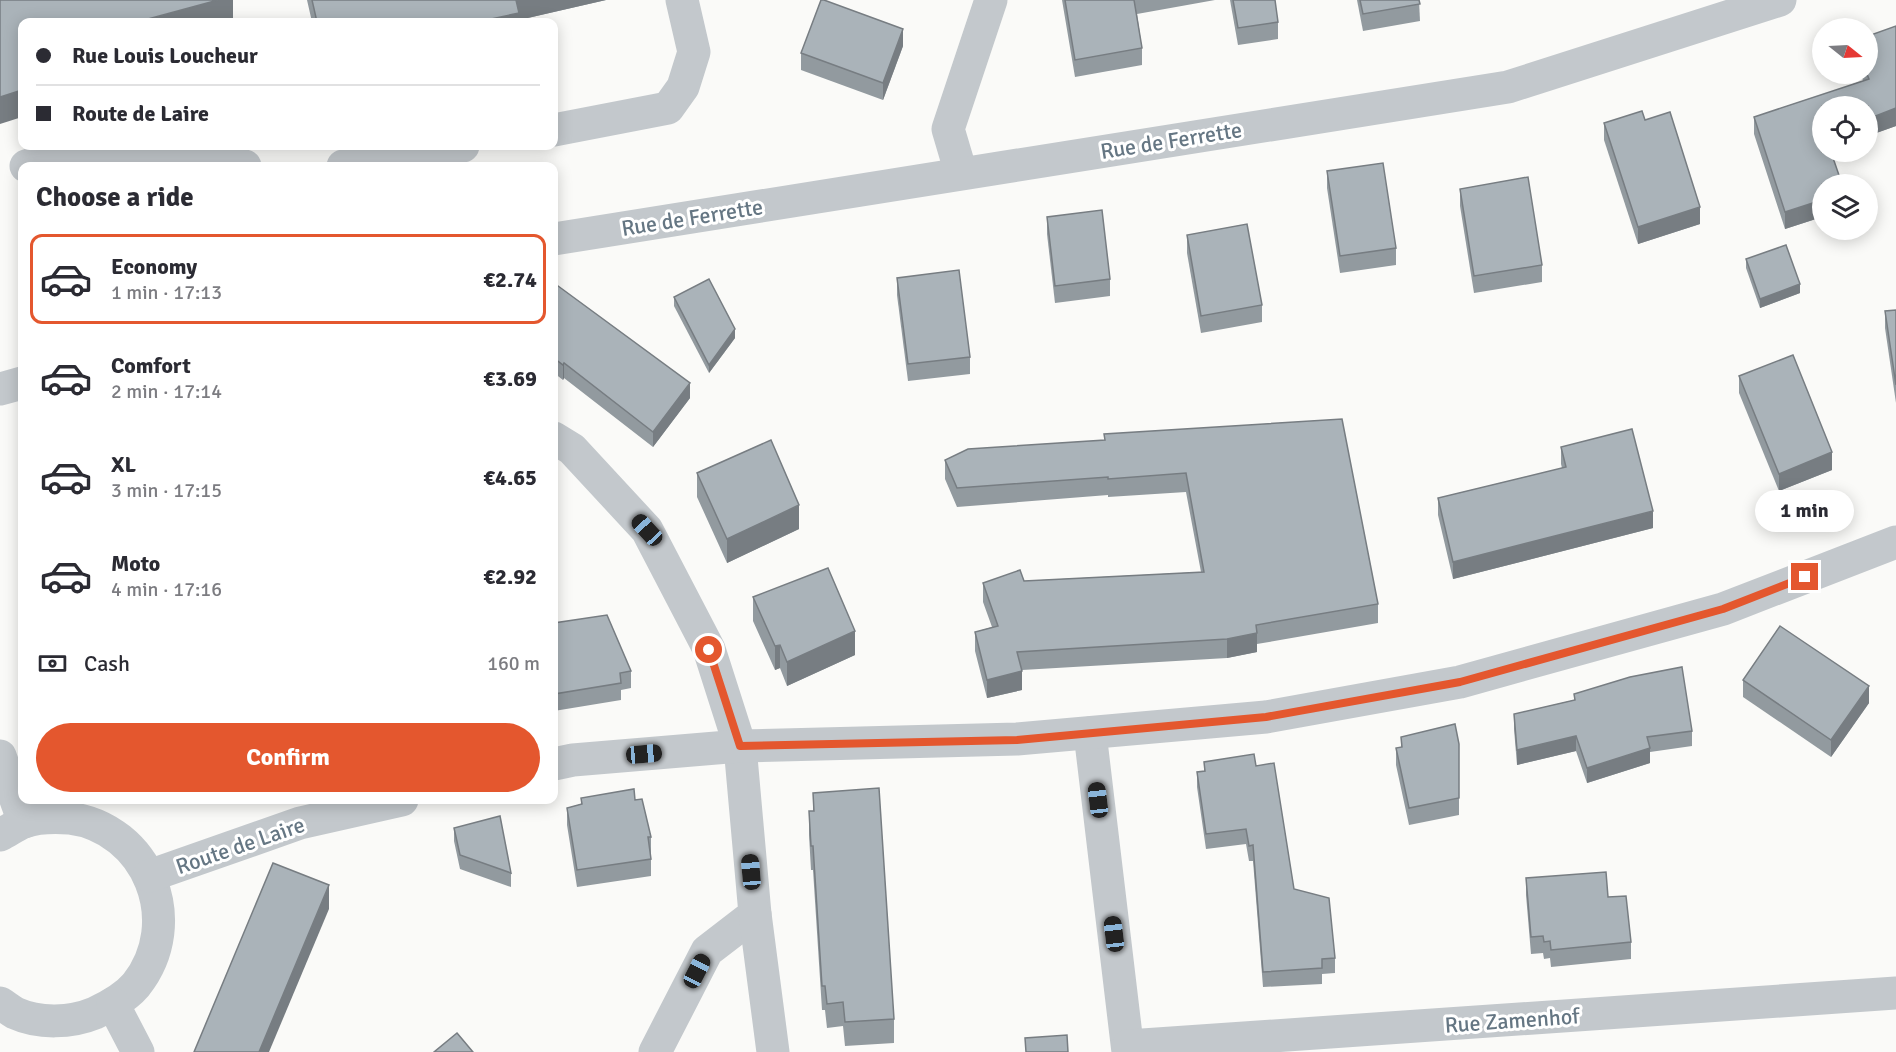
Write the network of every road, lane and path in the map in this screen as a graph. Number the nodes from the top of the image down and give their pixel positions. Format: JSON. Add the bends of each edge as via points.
{"nodes":[{"id":1,"x":682,"y":0,"type":"edge"},
{"id":2,"x":991,"y":0,"type":"edge"},
{"id":3,"x":1780,"y":0,"type":"edge"},
{"id":4,"x":558,"y":129,"type":"edge"},
{"id":5,"x":439,"y":150,"type":"edge"},
{"id":6,"x":39,"y":162,"type":"edge"},
{"id":7,"x":132,"y":162,"type":"edge"},
{"id":8,"x":367,"y":162,"type":"edge"},
{"id":9,"x":18,"y":169,"type":"edge"},
{"id":10,"x":961,"y":173,"type":"junction"},
{"id":11,"x":0,"y":175,"type":"edge"},
{"id":12,"x":558,"y":238,"type":"edge"},
{"id":13,"x":18,"y":384,"type":"edge"},
{"id":14,"x":0,"y":389,"type":"edge"},
{"id":15,"x":558,"y":440,"type":"edge"},
{"id":16,"x":1896,"y":542,"type":"edge"},
{"id":17,"x":1090,"y":733,"type":"junction"},
{"id":18,"x":740,"y":746,"type":"junction"},
{"id":19,"x":0,"y":756,"type":"edge"},
{"id":20,"x":558,"y":763,"type":"edge"},
{"id":21,"x":384,"y":804,"type":"edge"},
{"id":22,"x":12,"y":829,"type":"edge"},
{"id":23,"x":149,"y":876,"type":"junction"},
{"id":24,"x":755,"y":914,"type":"junction"},
{"id":25,"x":1896,"y":993,"type":"edge"},
{"id":26,"x":0,"y":1003,"type":"edge"},
{"id":27,"x":113,"y":1004,"type":"junction"},
{"id":28,"x":1128,"y":1049,"type":"edge"},
{"id":29,"x":138,"y":1052,"type":"edge"},
{"id":30,"x":655,"y":1052,"type":"edge"},
{"id":31,"x":772,"y":1052,"type":"edge"}],
"edges":[{"from":1,"to":4,"type":"street","via":[[694,52],[683,87],[668,108]]},
{"from":2,"to":10,"type":"street","via":[[948,129]]},
{"from":3,"to":10,"type":"street","name":"Rue de Ferrette","via":[[1508,87]]},
{"from":5,"to":8,"type":"street"},
{"from":6,"to":7,"type":"street"},
{"from":9,"to":11,"type":"street"},
{"from":10,"to":12,"type":"street","name":"Rue de Ferrette"},
{"from":13,"to":14,"type":"street"},
{"from":15,"to":18,"type":"street","via":[[572,449],[647,530],[709,650]]},
{"from":16,"to":17,"type":"street","via":[[1723,609],[1460,682],[1266,717]]},
{"from":17,"to":18,"type":"street","via":[[1017,740]]},
{"from":17,"to":28,"type":"street","name":"Rue Zamenhof"},
{"from":18,"to":20,"type":"street"},
{"from":18,"to":24,"type":"street"},
{"from":19,"to":22,"type":"street"},
{"from":21,"to":23,"type":"street","name":"Route de Laire","via":[[300,823]]},
{"from":22,"to":23,"type":"street","via":[[53,816],[82,820],[110,831],[134,851]]},
{"from":23,"to":27,"type":"street","via":[[158,903],[158,932],[150,960],[135,985]]},
{"from":24,"to":30,"type":"street","via":[[707,951]]},
{"from":24,"to":31,"type":"street"},
{"from":25,"to":28,"type":"street","name":"Rue Zamenhof"},
{"from":26,"to":27,"type":"street","via":[[15,1013],[48,1021],[82,1018]]},
{"from":27,"to":29,"type":"street"}]}
